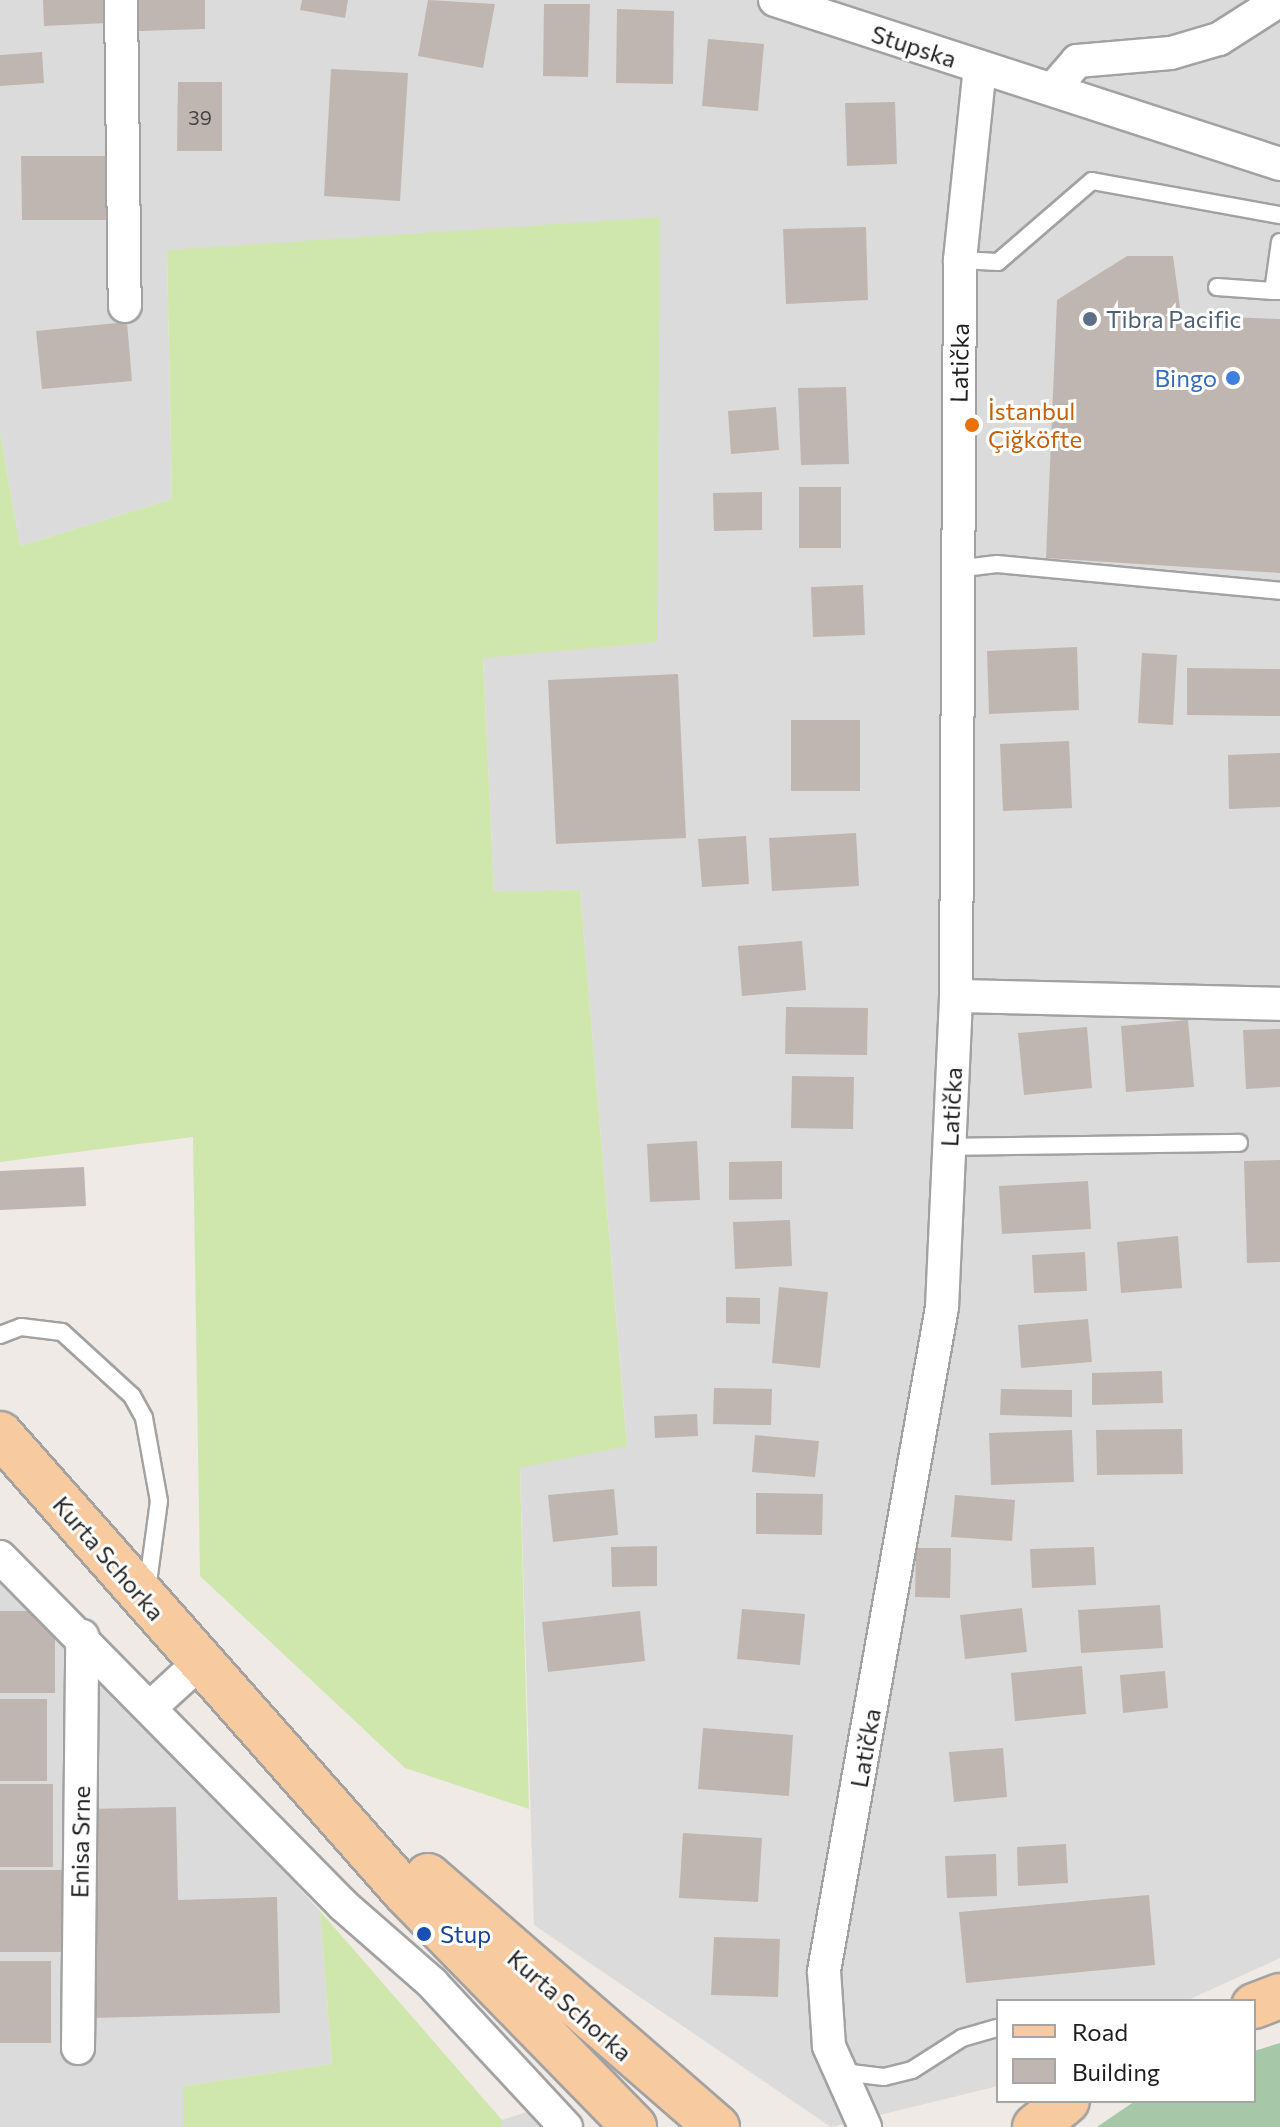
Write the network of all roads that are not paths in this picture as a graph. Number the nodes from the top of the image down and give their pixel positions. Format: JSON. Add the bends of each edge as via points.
{"nodes":[{"id":1,"x":121,"y":0,"type":"edge"},
{"id":2,"x":775,"y":0,"type":"edge"},
{"id":3,"x":1280,"y":0,"type":"edge"},
{"id":4,"x":980,"y":68,"type":"junction"},
{"id":5,"x":1053,"y":89,"type":"junction"},
{"id":6,"x":1280,"y":164,"type":"edge"},
{"id":7,"x":1280,"y":215,"type":"edge"},
{"id":8,"x":1280,"y":242,"type":"edge"},
{"id":9,"x":960,"y":260,"type":"junction"},
{"id":10,"x":1217,"y":287,"type":"dead end"},
{"id":11,"x":1277,"y":291,"type":"edge"},
{"id":12,"x":125,"y":306,"type":"dead end"},
{"id":13,"x":956,"y":569,"type":"junction"},
{"id":14,"x":1280,"y":591,"type":"edge"},
{"id":15,"x":956,"y":996,"type":"junction"},
{"id":16,"x":1280,"y":1004,"type":"edge"},
{"id":17,"x":1239,"y":1143,"type":"dead end"},
{"id":18,"x":949,"y":1147,"type":"junction"},
{"id":19,"x":0,"y":1335,"type":"edge"},
{"id":20,"x":0,"y":1434,"type":"edge"},
{"id":21,"x":0,"y":1557,"type":"edge"},
{"id":22,"x":145,"y":1600,"type":"junction"},
{"id":23,"x":82,"y":1636,"type":"junction"},
{"id":24,"x":200,"y":1662,"type":"junction"},
{"id":25,"x":152,"y":1706,"type":"junction"},
{"id":26,"x":318,"y":1786,"type":"junction"},
{"id":27,"x":1280,"y":1996,"type":"edge"},
{"id":28,"x":1256,"y":2005,"type":"edge"},
{"id":29,"x":996,"y":2029,"type":"edge"},
{"id":30,"x":78,"y":2048,"type":"dead end"},
{"id":31,"x":843,"y":2072,"type":"junction"},
{"id":32,"x":1065,"y":2103,"type":"edge"},
{"id":33,"x":1065,"y":2103,"type":"edge"},
{"id":34,"x":566,"y":2127,"type":"edge"},
{"id":35,"x":634,"y":2127,"type":"edge"},
{"id":36,"x":717,"y":2127,"type":"edge"},
{"id":37,"x":865,"y":2127,"type":"edge"},
{"id":38,"x":1035,"y":2127,"type":"edge"},
{"id":39,"x":1045,"y":2127,"type":"edge"}],
"edges":[{"from":1,"to":12,"type":"street"},
{"from":2,"to":4,"type":"street","name":"Stupska"},
{"from":3,"to":5,"type":"street","via":[[1219,39],[1171,53],[1077,61]]},
{"from":4,"to":5,"type":"street","name":"Stupska"},
{"from":4,"to":9,"type":"street","name":"Latička"},
{"from":5,"to":6,"type":"street","name":"Stupska"},
{"from":7,"to":9,"type":"lane","via":[[1092,181],[998,262]]},
{"from":8,"to":11,"type":"lane"},
{"from":9,"to":13,"type":"street","name":"Latička"},
{"from":10,"to":11,"type":"lane"},
{"from":13,"to":14,"type":"lane","via":[[997,564]]},
{"from":13,"to":15,"type":"street","name":"Latička"},
{"from":15,"to":16,"type":"street"},
{"from":15,"to":18,"type":"street","name":"Latička"},
{"from":17,"to":18,"type":"lane"},
{"from":18,"to":31,"type":"street","name":"Latička","via":[[942,1307],[824,1971],[823,2021]]},
{"from":19,"to":22,"type":"lane","via":[[21,1327],[62,1332],[102,1361],[144,1418],[159,1501]]},
{"from":20,"to":22,"type":"main road","name":"Kurta Schorka"},
{"from":21,"to":23,"type":"street"},
{"from":22,"to":24,"type":"main road","name":"Kurta Schorka"},
{"from":23,"to":25,"type":"street"},
{"from":23,"to":30,"type":"street","name":"Enisa Srne"},
{"from":24,"to":25,"type":"street"},
{"from":24,"to":26,"type":"main road","name":"Kurta Schorka"},
{"from":25,"to":34,"type":"street"},
{"from":26,"to":35,"type":"main road","name":"Kurta Schorka","via":[[405,1892]]},
{"from":26,"to":36,"type":"main road","name":"Kurta Schorka"},
{"from":27,"to":28,"type":"main road"},
{"from":29,"to":31,"type":"lane","via":[[962,2038],[912,2070],[884,2077]]},
{"from":31,"to":37,"type":"street","name":"Latička"},
{"from":32,"to":38,"type":"main road"},
{"from":33,"to":39,"type":"main road"}]}
